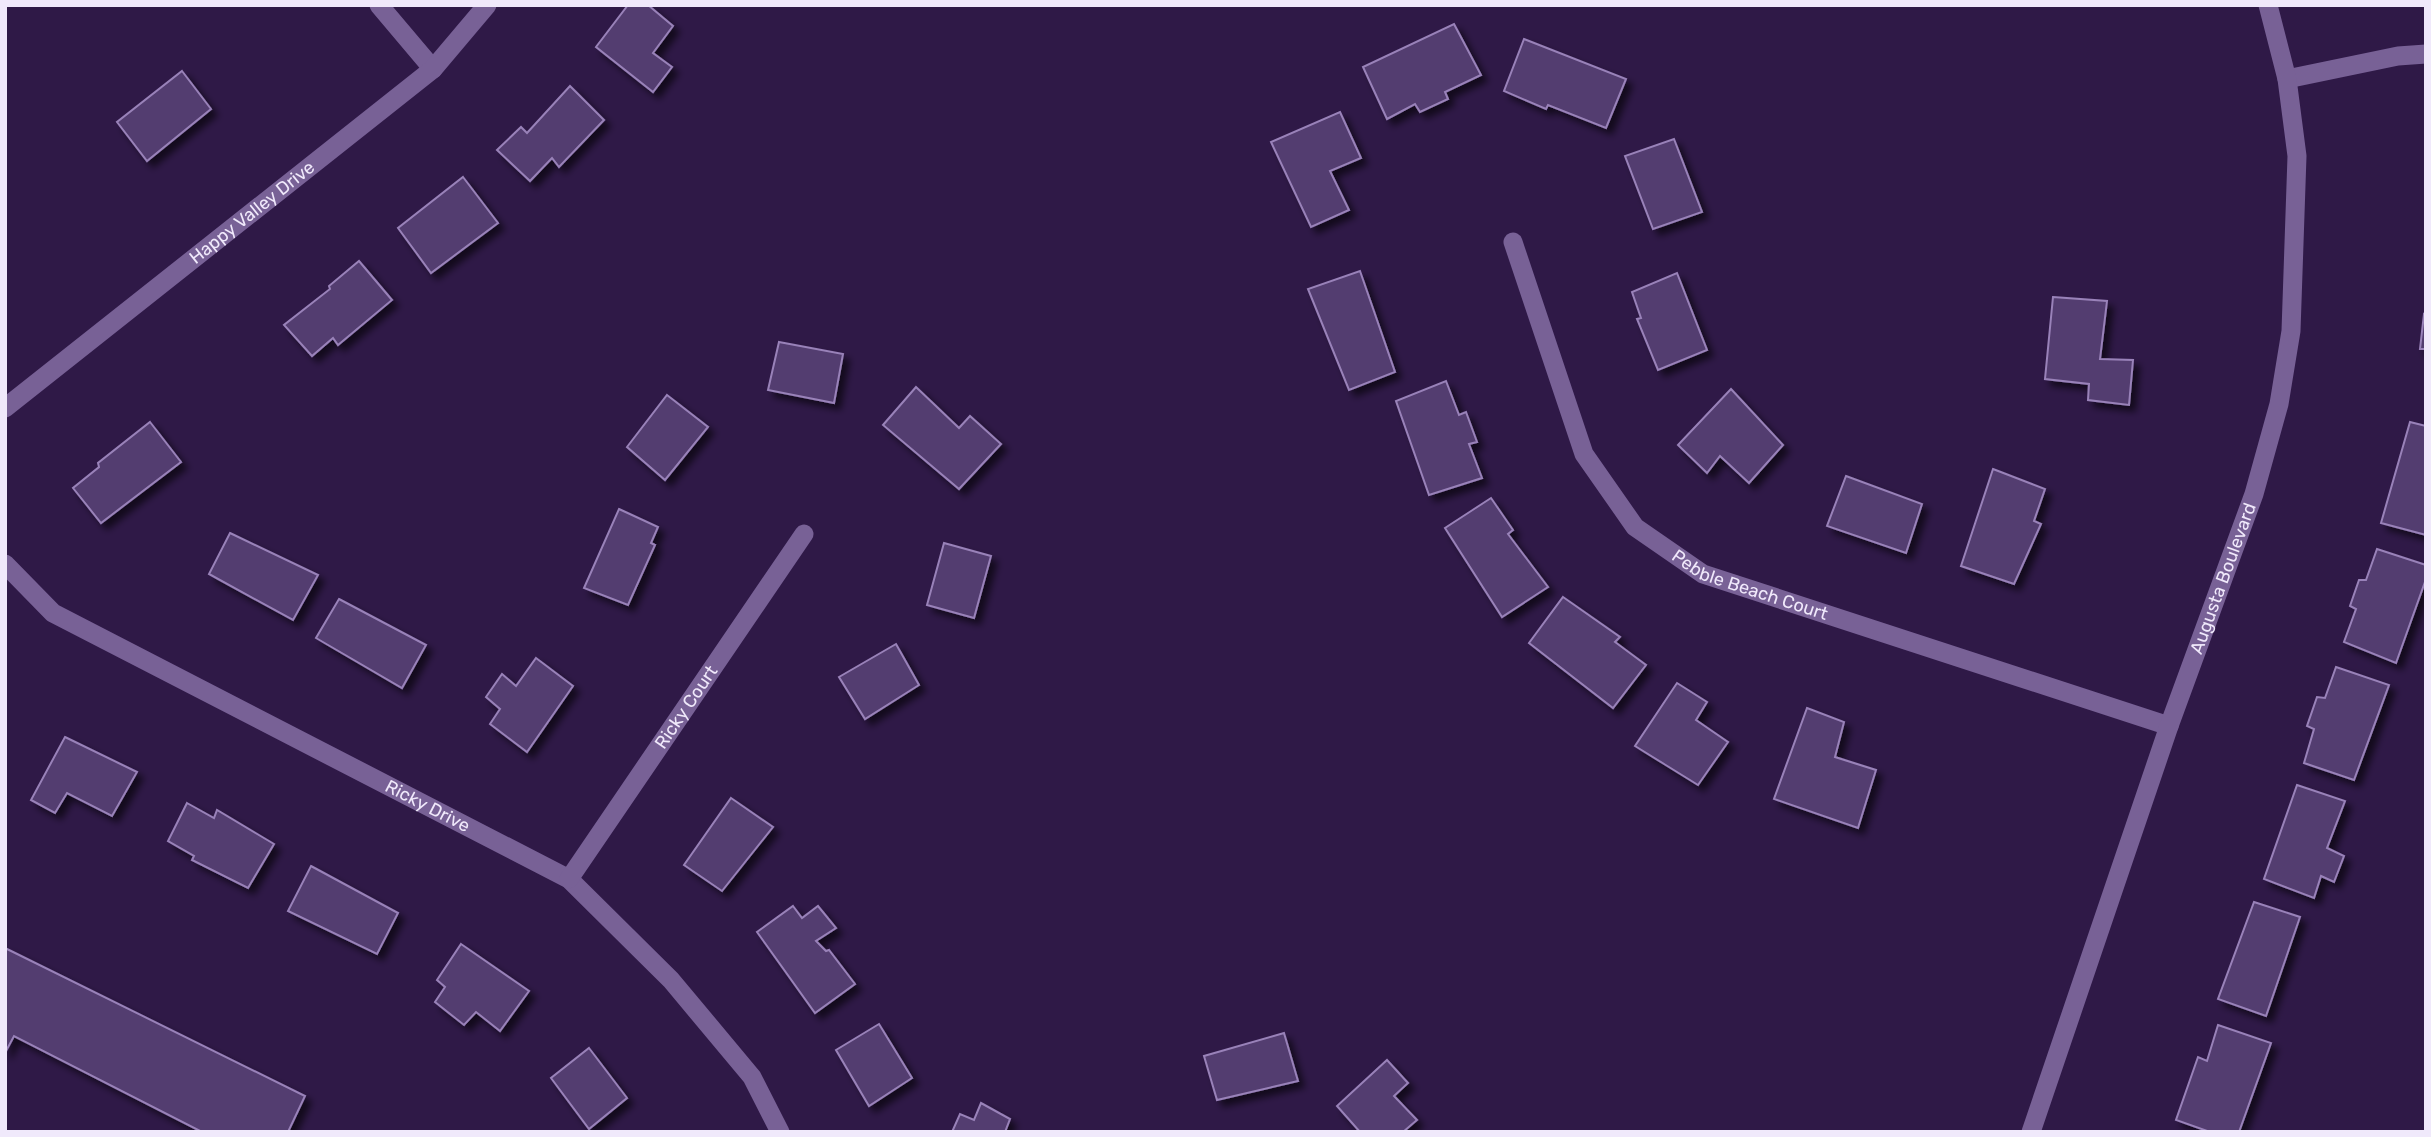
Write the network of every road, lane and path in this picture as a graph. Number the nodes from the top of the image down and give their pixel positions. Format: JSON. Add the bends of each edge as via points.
{"nodes":[{"id":1,"x":379,"y":5,"type":"edge"},
{"id":2,"x":487,"y":5,"type":"edge"},
{"id":3,"x":2268,"y":5,"type":"edge"},
{"id":4,"x":2426,"y":54,"type":"edge"},
{"id":5,"x":433,"y":69,"type":"junction"},
{"id":6,"x":2287,"y":79,"type":"junction"},
{"id":7,"x":1513,"y":242,"type":"dead end"},
{"id":8,"x":5,"y":408,"type":"edge"},
{"id":9,"x":804,"y":534,"type":"dead end"},
{"id":10,"x":5,"y":564,"type":"edge"},
{"id":11,"x":2169,"y":726,"type":"junction"},
{"id":12,"x":569,"y":879,"type":"junction"},
{"id":13,"x":780,"y":1132,"type":"edge"},
{"id":14,"x":2031,"y":1132,"type":"edge"}],
"edges":[{"from":1,"to":5,"type":"street"},
{"from":2,"to":5,"type":"street","name":"Happy Valley Drive"},
{"from":3,"to":6,"type":"street","name":"Augusta Boulevard"},
{"from":4,"to":6,"type":"street","via":[[2398,55]]},
{"from":5,"to":8,"type":"street","name":"Happy Valley Drive"},
{"from":6,"to":11,"type":"street","name":"Augusta Boulevard","via":[[2298,156],[2296,251],[2291,331],[2279,404],[2254,494]]},
{"from":7,"to":11,"type":"street","name":"Pebble Beach Court","via":[[1584,454],[1635,527],[1703,573]]},
{"from":9,"to":12,"type":"street","name":"Ricky Court"},
{"from":10,"to":12,"type":"street","name":"Ricky Drive","via":[[53,613]]},
{"from":11,"to":14,"type":"street","name":"Augusta Boulevard"},
{"from":12,"to":13,"type":"street","name":"Ricky Drive","via":[[671,980],[728,1048],[752,1077]]}]}
